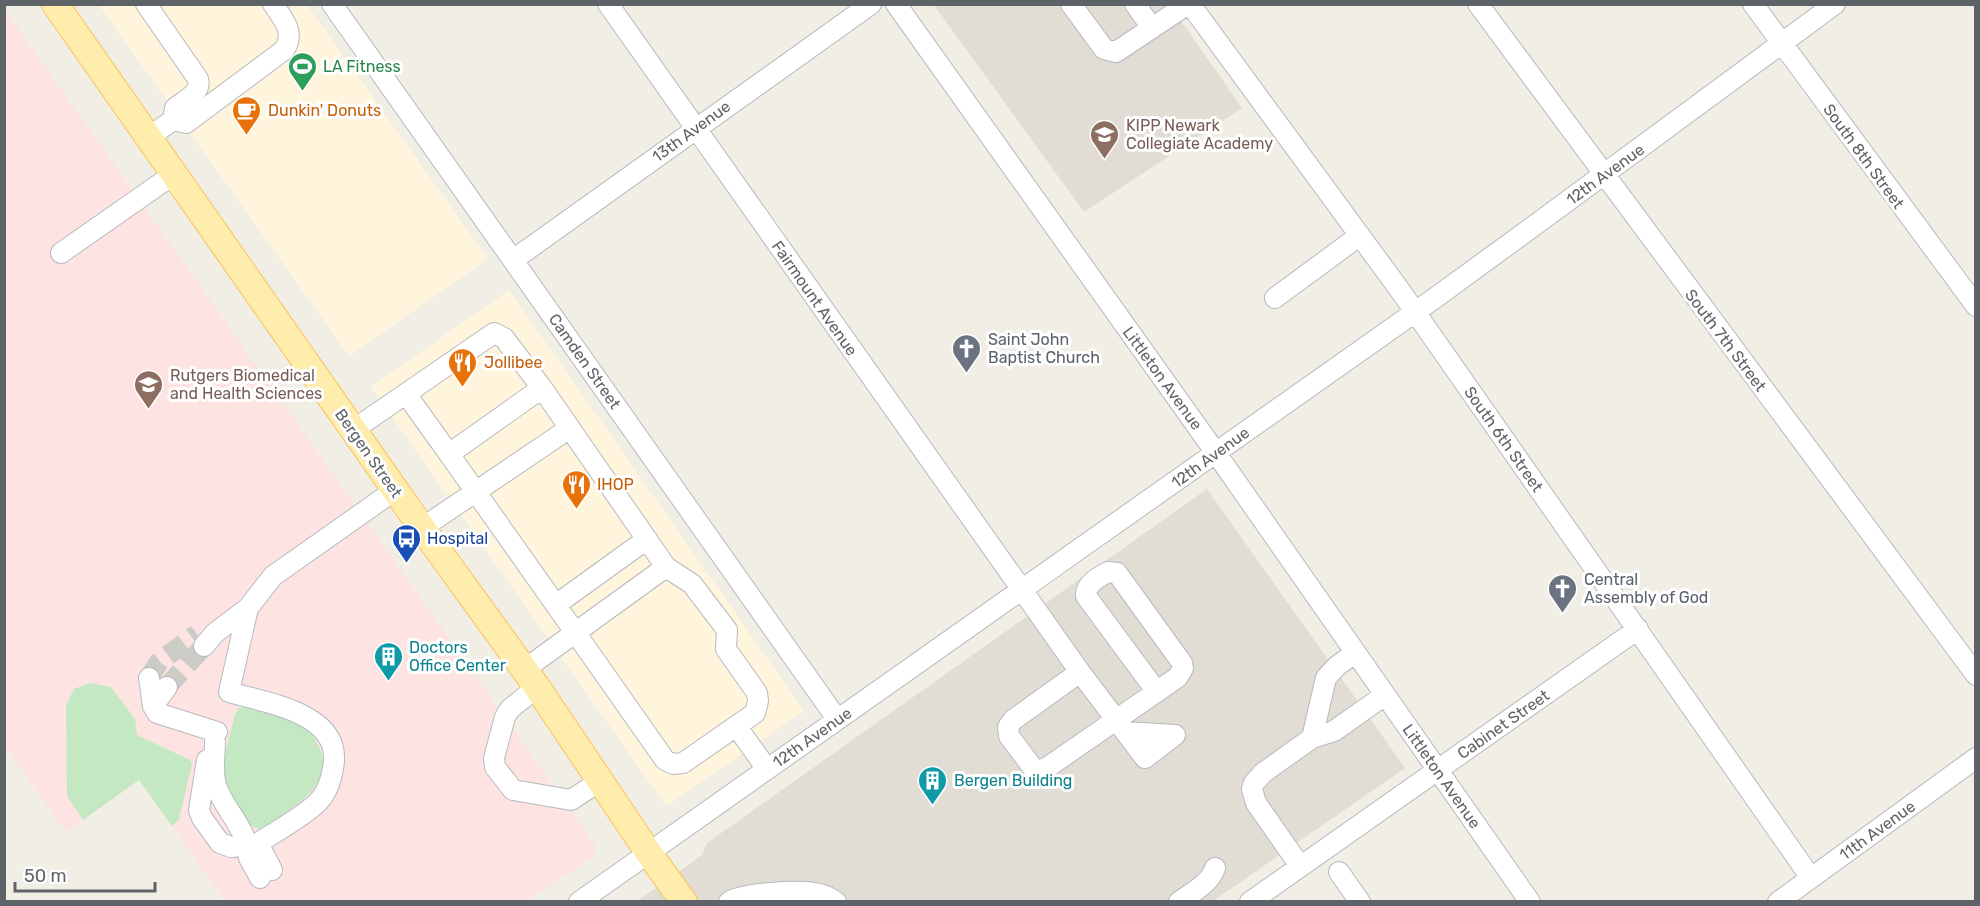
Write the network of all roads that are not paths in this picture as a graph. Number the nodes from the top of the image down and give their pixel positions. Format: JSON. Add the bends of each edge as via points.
{"nodes":[{"id":1,"x":55,"y":4,"type":"edge"},
{"id":2,"x":146,"y":4,"type":"edge"},
{"id":3,"x":273,"y":4,"type":"edge"},
{"id":4,"x":332,"y":4,"type":"edge"},
{"id":5,"x":608,"y":4,"type":"edge"},
{"id":6,"x":870,"y":4,"type":"edge"},
{"id":7,"x":896,"y":4,"type":"edge"},
{"id":8,"x":1071,"y":4,"type":"edge"},
{"id":9,"x":1135,"y":4,"type":"edge"},
{"id":10,"x":1189,"y":4,"type":"edge"},
{"id":11,"x":1478,"y":4,"type":"edge"},
{"id":12,"x":1753,"y":4,"type":"edge"},
{"id":13,"x":1835,"y":4,"type":"edge"},
{"id":14,"x":1147,"y":31,"type":"junction"},
{"id":15,"x":1782,"y":43,"type":"junction"},
{"id":16,"x":173,"y":120,"type":"junction"},
{"id":17,"x":695,"y":128,"type":"junction"},
{"id":18,"x":149,"y":137,"type":"junction"},
{"id":19,"x":174,"y":174,"type":"junction"},
{"id":20,"x":1604,"y":176,"type":"junction"},
{"id":21,"x":1359,"y":236,"type":"junction"},
{"id":22,"x":61,"y":253,"type":"dead end"},
{"id":23,"x":513,"y":260,"type":"junction"},
{"id":24,"x":1275,"y":298,"type":"dead end"},
{"id":25,"x":1976,"y":306,"type":"edge"},
{"id":26,"x":1414,"y":312,"type":"junction"},
{"id":27,"x":542,"y":388,"type":"junction"},
{"id":28,"x":406,"y":394,"type":"junction"},
{"id":29,"x":570,"y":428,"type":"junction"},
{"id":30,"x":353,"y":430,"type":"junction"},
{"id":31,"x":1216,"y":453,"type":"junction"},
{"id":32,"x":449,"y":454,"type":"junction"},
{"id":33,"x":395,"y":490,"type":"junction"},
{"id":34,"x":476,"y":492,"type":"junction"},
{"id":35,"x":422,"y":528,"type":"junction"},
{"id":36,"x":647,"y":539,"type":"junction"},
{"id":37,"x":666,"y":567,"type":"junction"},
{"id":38,"x":1023,"y":591,"type":"junction"},
{"id":39,"x":557,"y":604,"type":"junction"},
{"id":40,"x":248,"y":608,"type":"junction"},
{"id":41,"x":1638,"y":629,"type":"junction"},
{"id":42,"x":574,"y":632,"type":"junction"},
{"id":43,"x":205,"y":638,"type":"tunnel mouth"},
{"id":44,"x":1354,"y":653,"type":"junction"},
{"id":45,"x":1080,"y":672,"type":"junction"},
{"id":46,"x":1976,"y":675,"type":"edge"},
{"id":47,"x":531,"y":678,"type":"junction"},
{"id":48,"x":158,"y":682,"type":"tunnel mouth"},
{"id":49,"x":1157,"y":692,"type":"junction"},
{"id":50,"x":1385,"y":695,"type":"junction"},
{"id":51,"x":837,"y":719,"type":"junction"},
{"id":52,"x":1120,"y":726,"type":"junction"},
{"id":53,"x":737,"y":727,"type":"junction"},
{"id":54,"x":216,"y":737,"type":"junction"},
{"id":55,"x":1312,"y":738,"type":"junction"},
{"id":56,"x":1976,"y":758,"type":"edge"},
{"id":57,"x":767,"y":768,"type":"junction"},
{"id":58,"x":1438,"y":770,"type":"junction"},
{"id":59,"x":600,"y":781,"type":"junction"},
{"id":60,"x":253,"y":844,"type":"junction"},
{"id":61,"x":648,"y":852,"type":"junction"},
{"id":62,"x":1300,"y":866,"type":"junction"},
{"id":63,"x":1215,"y":868,"type":"dead end"},
{"id":64,"x":1339,"y":872,"type":"dead end"},
{"id":65,"x":266,"y":874,"type":"dead end"},
{"id":66,"x":1811,"y":878,"type":"junction"},
{"id":67,"x":579,"y":902,"type":"edge"},
{"id":68,"x":684,"y":902,"type":"edge"},
{"id":69,"x":729,"y":902,"type":"edge"},
{"id":70,"x":836,"y":902,"type":"edge"},
{"id":71,"x":1179,"y":902,"type":"edge"},
{"id":72,"x":1250,"y":902,"type":"edge"},
{"id":73,"x":1360,"y":902,"type":"edge"},
{"id":74,"x":1530,"y":902,"type":"edge"},
{"id":75,"x":1778,"y":902,"type":"edge"}],
"edges":[{"from":1,"to":18,"type":"main road","name":"Bergen Street"},
{"from":2,"to":16,"type":"street","via":[[200,84],[175,108]]},
{"from":3,"to":16,"type":"street","via":[[290,33],[284,50],[186,123]]},
{"from":4,"to":23,"type":"street","name":"Camden Street"},
{"from":5,"to":17,"type":"street","name":"Fairmount Avenue"},
{"from":6,"to":17,"type":"street","name":"13th Avenue"},
{"from":7,"to":31,"type":"street","name":"Littleton Avenue"},
{"from":8,"to":14,"type":"street","via":[[1104,49],[1116,52]]},
{"from":9,"to":14,"type":"street"},
{"from":10,"to":14,"type":"street"},
{"from":10,"to":21,"type":"street","name":"South 6th Street"},
{"from":11,"to":20,"type":"street","name":"South 7th Street"},
{"from":12,"to":15,"type":"street","name":"South 8th Street"},
{"from":13,"to":15,"type":"street","name":"12th Avenue"},
{"from":15,"to":20,"type":"street","name":"12th Avenue"},
{"from":15,"to":25,"type":"street","name":"South 8th Street"},
{"from":16,"to":18,"type":"street"},
{"from":17,"to":23,"type":"street","name":"13th Avenue"},
{"from":17,"to":38,"type":"street","name":"Fairmount Avenue"},
{"from":18,"to":19,"type":"main road","name":"Bergen Street"},
{"from":19,"to":22,"type":"street"},
{"from":19,"to":30,"type":"main road","name":"Bergen Street"},
{"from":20,"to":26,"type":"street","name":"12th Avenue"},
{"from":20,"to":46,"type":"street","name":"South 7th Street"},
{"from":21,"to":24,"type":"street"},
{"from":21,"to":26,"type":"street","name":"South 6th Street"},
{"from":23,"to":51,"type":"street","name":"Camden Street"},
{"from":26,"to":31,"type":"street","name":"12th Avenue"},
{"from":26,"to":41,"type":"street","name":"South 6th Street"},
{"from":27,"to":28,"type":"street","via":[[504,338],[494,333]]},
{"from":27,"to":29,"type":"street"},
{"from":27,"to":32,"type":"street"},
{"from":28,"to":30,"type":"street"},
{"from":28,"to":32,"type":"street"},
{"from":29,"to":34,"type":"street"},
{"from":29,"to":36,"type":"street"},
{"from":30,"to":33,"type":"main road","name":"Bergen Street"},
{"from":31,"to":38,"type":"street","name":"12th Avenue"},
{"from":31,"to":44,"type":"street","name":"Littleton Avenue"},
{"from":32,"to":34,"type":"street"},
{"from":33,"to":35,"type":"main road","name":"Bergen Street"},
{"from":33,"to":40,"type":"street","via":[[273,576]]},
{"from":34,"to":35,"type":"street"},
{"from":34,"to":39,"type":"street"},
{"from":35,"to":47,"type":"main road","name":"Bergen Street"},
{"from":36,"to":37,"type":"street"},
{"from":36,"to":39,"type":"street"},
{"from":37,"to":42,"type":"street"},
{"from":37,"to":53,"type":"street","via":[[693,584],[726,630],[726,649],[757,693],[755,713]]},
{"from":38,"to":45,"type":"street","name":"Fairmount Avenue"},
{"from":38,"to":51,"type":"street","name":"12th Avenue"},
{"from":39,"to":42,"type":"street"},
{"from":40,"to":43,"type":"street"},
{"from":40,"to":60,"type":"street","via":[[229,692],[300,713],[316,722],[333,747],[334,764],[323,796],[315,805]]},
{"from":41,"to":58,"type":"street","name":"Cabinet Street"},
{"from":41,"to":66,"type":"street","name":"South 6th Street"},
{"from":42,"to":47,"type":"street"},
{"from":42,"to":53,"type":"street","via":[[669,762],[683,763]]},
{"from":44,"to":50,"type":"street","name":"Littleton Avenue"},
{"from":44,"to":55,"type":"street","via":[[1326,678]]},
{"from":45,"to":52,"type":"street","name":"Fairmount Avenue"},
{"from":45,"to":52,"type":"street","via":[[1008,727],[1009,736],[1031,766],[1038,770],[1048,767]]},
{"from":47,"to":59,"type":"main road","name":"Bergen Street"},
{"from":47,"to":59,"type":"street","via":[[505,717],[495,767],[513,790],[571,800]]},
{"from":48,"to":54,"type":"street","via":[[153,706],[157,713]]},
{"from":49,"to":49,"type":"street","via":[[1180,675],[1182,663],[1117,573],[1105,573],[1089,586],[1086,596]]},
{"from":49,"to":52,"type":"street"},
{"from":50,"to":55,"type":"street","via":[[1334,731]]},
{"from":50,"to":58,"type":"street","name":"Littleton Avenue"},
{"from":51,"to":57,"type":"street","name":"12th Avenue"},
{"from":52,"to":52,"type":"street","name":"Fairmount Avenue","via":[[1175,735],[1145,758]]},
{"from":53,"to":57,"type":"street"},
{"from":54,"to":60,"type":"street","via":[[215,784]]},
{"from":54,"to":60,"type":"street","via":[[208,752],[199,810],[220,843],[231,847]]},
{"from":55,"to":62,"type":"street","via":[[1263,773],[1252,789],[1256,803]]},
{"from":56,"to":66,"type":"street","name":"11th Avenue"},
{"from":57,"to":61,"type":"street","name":"12th Avenue"},
{"from":58,"to":62,"type":"street","name":"Cabinet Street"},
{"from":58,"to":74,"type":"street","name":"Littleton Avenue"},
{"from":59,"to":61,"type":"main road","name":"Bergen Street"},
{"from":60,"to":65,"type":"street","via":[[249,858]]},
{"from":61,"to":67,"type":"street","name":"12th Avenue"},
{"from":61,"to":68,"type":"main road","name":"Bergen Street"},
{"from":62,"to":72,"type":"street","name":"Cabinet Street"},
{"from":63,"to":71,"type":"street","via":[[1205,884]]},
{"from":64,"to":73,"type":"street"},
{"from":66,"to":75,"type":"street","name":"11th Avenue"},
{"from":69,"to":70,"type":"street","via":[[749,895],[812,892]]}]}
